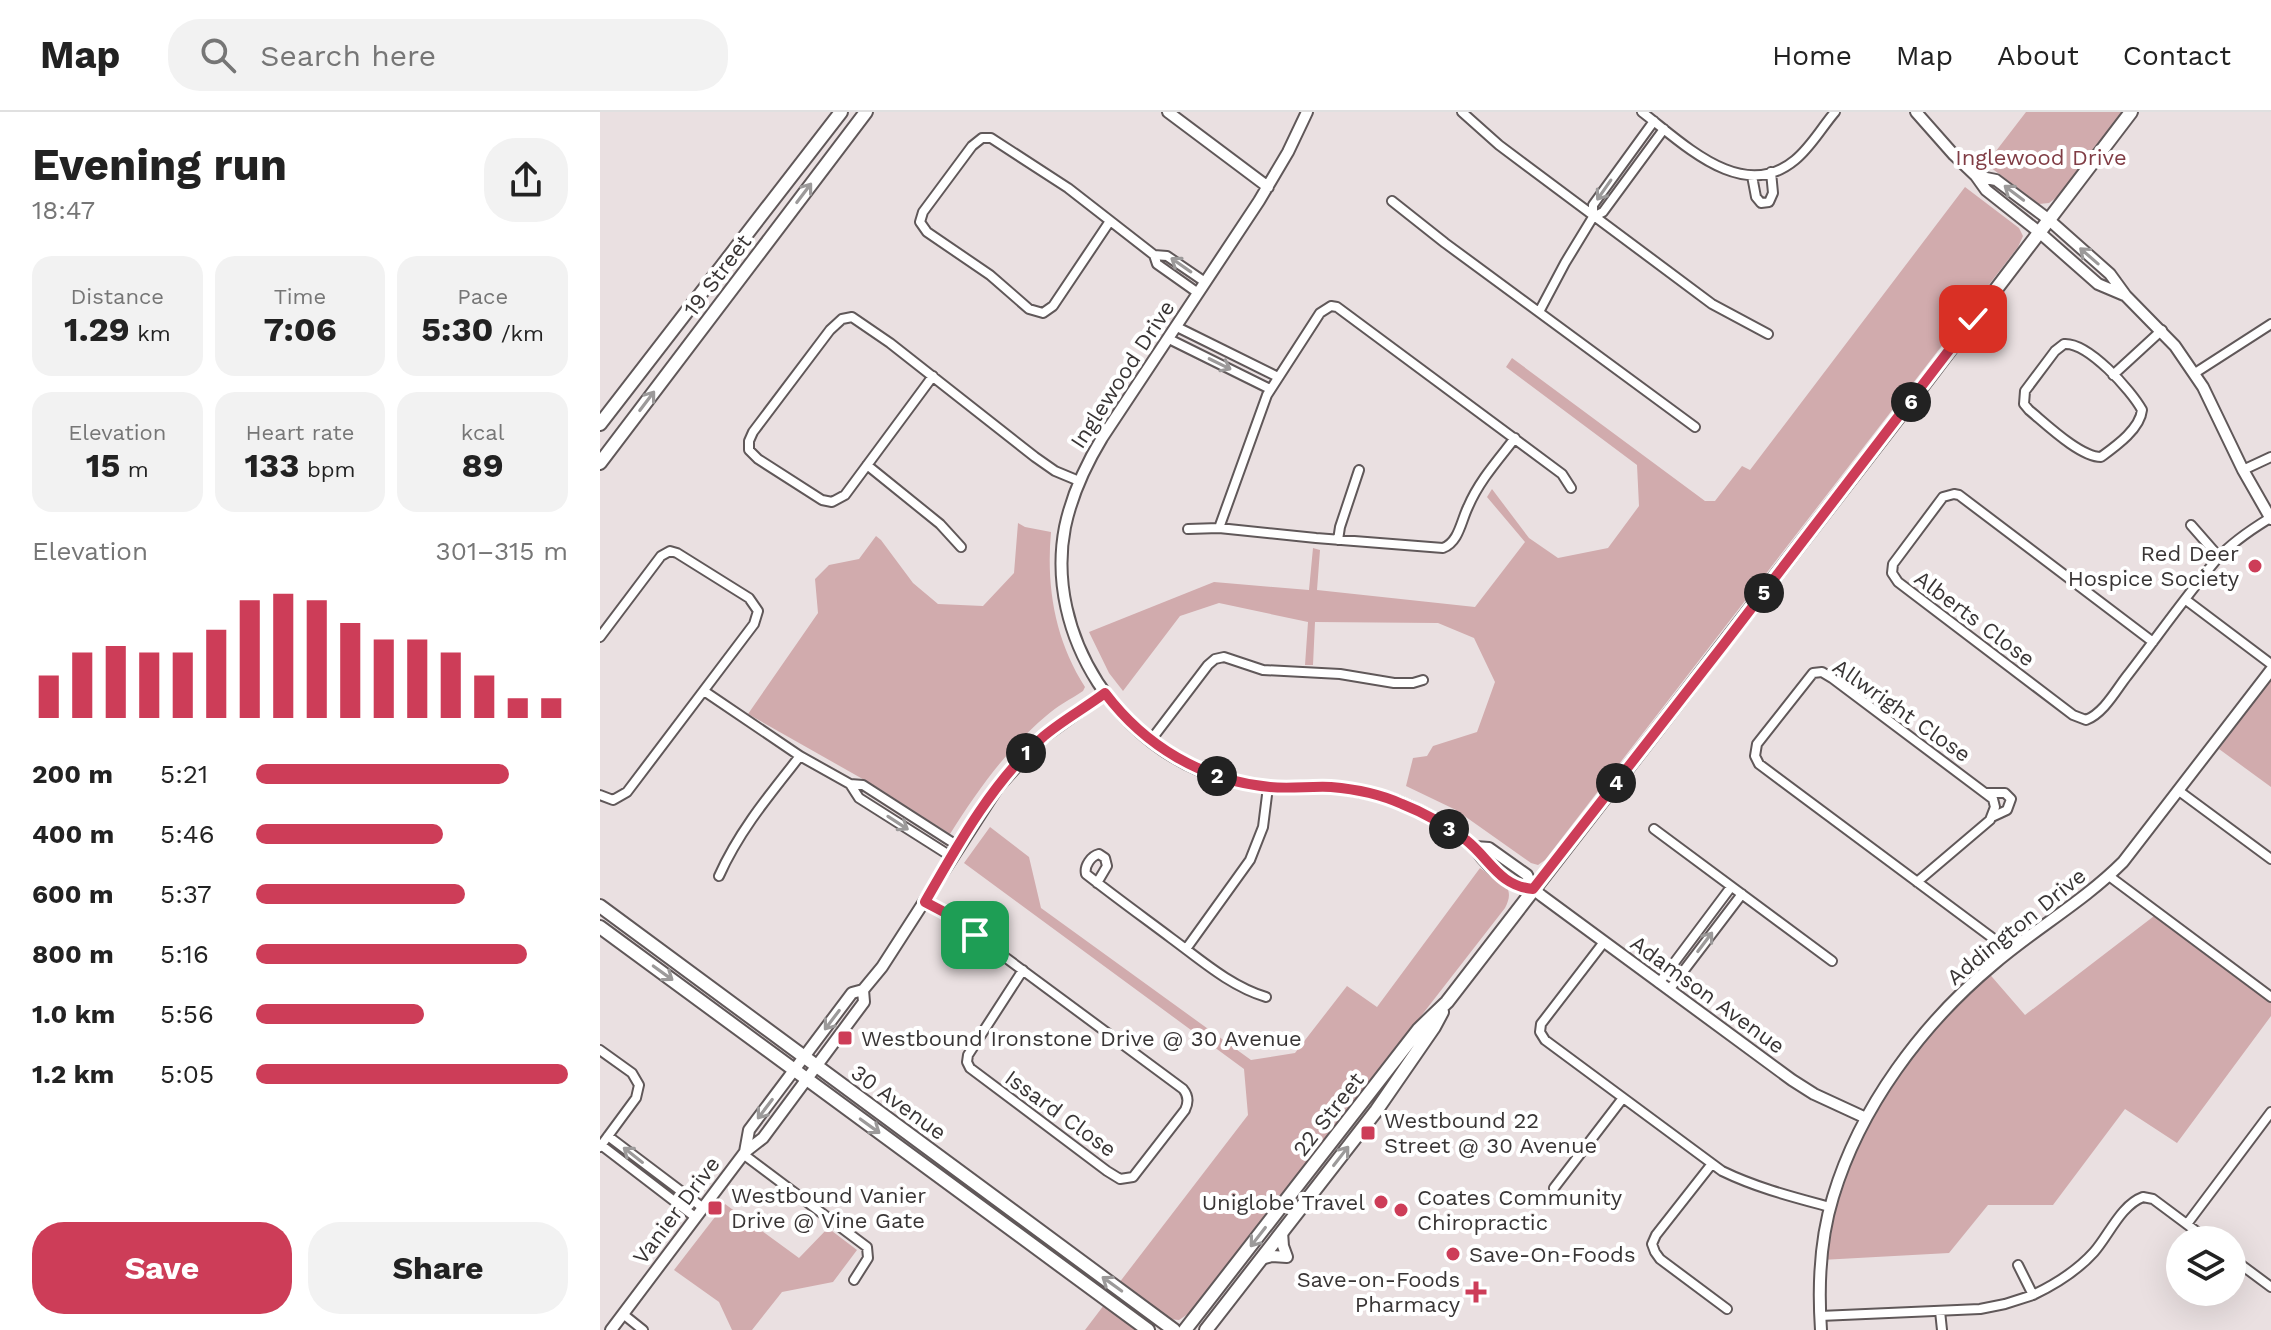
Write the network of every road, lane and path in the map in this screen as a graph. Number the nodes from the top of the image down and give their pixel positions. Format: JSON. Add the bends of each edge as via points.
{"nodes":[{"id":1,"x":841,"y":112,"type":"edge"},
{"id":2,"x":866,"y":112,"type":"edge"},
{"id":3,"x":1307,"y":112,"type":"edge"},
{"id":4,"x":1462,"y":112,"type":"edge"},
{"id":5,"x":1642,"y":112,"type":"edge"},
{"id":6,"x":1835,"y":112,"type":"edge"},
{"id":7,"x":2131,"y":112,"type":"edge"},
{"id":8,"x":1173,"y":113,"type":"edge"},
{"id":9,"x":1921,"y":114,"type":"edge"},
{"id":10,"x":1654,"y":121,"type":"junction"},
{"id":11,"x":1664,"y":129,"type":"junction"},
{"id":12,"x":1620,"y":167,"type":"junction"},
{"id":13,"x":1771,"y":172,"type":"junction"},
{"id":14,"x":1630,"y":174,"type":"junction"},
{"id":15,"x":1752,"y":176,"type":"junction"},
{"id":16,"x":1976,"y":176,"type":"junction"},
{"id":17,"x":1268,"y":187,"type":"junction"},
{"id":18,"x":1392,"y":201,"type":"dead end"},
{"id":19,"x":1593,"y":217,"type":"junction"},
{"id":20,"x":2048,"y":219,"type":"junction"},
{"id":21,"x":1110,"y":221,"type":"junction"},
{"id":22,"x":2039,"y":232,"type":"junction"},
{"id":23,"x":1154,"y":255,"type":"junction"},
{"id":24,"x":1205,"y":282,"type":"junction"},
{"id":25,"x":1198,"y":293,"type":"junction"},
{"id":26,"x":2126,"y":296,"type":"junction"},
{"id":27,"x":1539,"y":312,"type":"junction"},
{"id":28,"x":2271,"y":324,"type":"edge"},
{"id":29,"x":1177,"y":327,"type":"junction"},
{"id":30,"x":2162,"y":330,"type":"junction"},
{"id":31,"x":1768,"y":334,"type":"dead end"},
{"id":32,"x":1169,"y":339,"type":"junction"},
{"id":33,"x":2195,"y":373,"type":"junction"},
{"id":34,"x":2113,"y":375,"type":"junction"},
{"id":35,"x":933,"y":376,"type":"junction"},
{"id":36,"x":1278,"y":377,"type":"junction"},
{"id":37,"x":1270,"y":389,"type":"junction"},
{"id":38,"x":600,"y":424,"type":"edge"},
{"id":39,"x":1695,"y":427,"type":"dead end"},
{"id":40,"x":1515,"y":438,"type":"junction"},
{"id":41,"x":2271,"y":457,"type":"edge"},
{"id":42,"x":600,"y":463,"type":"edge"},
{"id":43,"x":867,"y":465,"type":"junction"},
{"id":44,"x":1359,"y":470,"type":"dead end"},
{"id":45,"x":2243,"y":470,"type":"junction"},
{"id":46,"x":1079,"y":481,"type":"junction"},
{"id":47,"x":1571,"y":488,"type":"dead end"},
{"id":48,"x":2271,"y":518,"type":"edge"},
{"id":49,"x":2191,"y":525,"type":"dead end"},
{"id":50,"x":1219,"y":528,"type":"junction"},
{"id":51,"x":1188,"y":529,"type":"dead end"},
{"id":52,"x":1338,"y":540,"type":"junction"},
{"id":53,"x":961,"y":547,"type":"dead end"},
{"id":54,"x":2219,"y":557,"type":"junction"},
{"id":55,"x":2186,"y":600,"type":"junction"},
{"id":56,"x":600,"y":637,"type":"edge"},
{"id":57,"x":2153,"y":642,"type":"junction"},
{"id":58,"x":2271,"y":667,"type":"edge"},
{"id":59,"x":1423,"y":680,"type":"dead end"},
{"id":60,"x":704,"y":691,"type":"junction"},
{"id":61,"x":1105,"y":693,"type":"junction"},
{"id":62,"x":1151,"y":740,"type":"junction"},
{"id":63,"x":800,"y":756,"type":"junction"},
{"id":64,"x":850,"y":784,"type":"junction"},
{"id":65,"x":1268,"y":787,"type":"junction"},
{"id":66,"x":2179,"y":791,"type":"junction"},
{"id":67,"x":1987,"y":793,"type":"junction"},
{"id":68,"x":600,"y":795,"type":"edge"},
{"id":69,"x":1992,"y":817,"type":"junction"},
{"id":70,"x":1654,"y":829,"type":"dead end"},
{"id":71,"x":958,"y":846,"type":"junction"},
{"id":72,"x":952,"y":857,"type":"junction"},
{"id":73,"x":2271,"y":859,"type":"edge"},
{"id":74,"x":719,"y":876,"type":"dead end"},
{"id":75,"x":2109,"y":876,"type":"junction"},
{"id":76,"x":1917,"y":882,"type":"junction"},
{"id":77,"x":1097,"y":883,"type":"dead end"},
{"id":78,"x":1731,"y":887,"type":"junction"},
{"id":79,"x":1533,"y":889,"type":"junction"},
{"id":80,"x":1742,"y":894,"type":"junction"},
{"id":81,"x":925,"y":902,"type":"junction"},
{"id":82,"x":600,"y":906,"type":"edge"},
{"id":83,"x":600,"y":927,"type":"edge"},
{"id":84,"x":1604,"y":942,"type":"junction"},
{"id":85,"x":1186,"y":949,"type":"junction"},
{"id":86,"x":2010,"y":951,"type":"junction"},
{"id":87,"x":1832,"y":961,"type":"dead end"},
{"id":88,"x":1023,"y":970,"type":"junction"},
{"id":89,"x":1659,"y":983,"type":"junction"},
{"id":90,"x":863,"y":990,"type":"junction"},
{"id":91,"x":1669,"y":990,"type":"junction"},
{"id":92,"x":1266,"y":997,"type":"dead end"},
{"id":93,"x":2271,"y":997,"type":"edge"},
{"id":94,"x":1447,"y":1002,"type":"junction"},
{"id":95,"x":600,"y":1050,"type":"edge"},
{"id":96,"x":804,"y":1057,"type":"junction"},
{"id":97,"x":817,"y":1066,"type":"junction"},
{"id":98,"x":794,"y":1070,"type":"junction"},
{"id":99,"x":807,"y":1079,"type":"junction"},
{"id":100,"x":1623,"y":1098,"type":"junction"},
{"id":101,"x":2271,"y":1112,"type":"edge"},
{"id":102,"x":1866,"y":1118,"type":"junction"},
{"id":103,"x":608,"y":1136,"type":"junction"},
{"id":104,"x":601,"y":1146,"type":"edge"},
{"id":105,"x":744,"y":1153,"type":"junction"},
{"id":106,"x":1711,"y":1165,"type":"junction"},
{"id":107,"x":653,"y":1170,"type":"junction"},
{"id":108,"x":647,"y":1180,"type":"junction"},
{"id":109,"x":1554,"y":1188,"type":"dead end"},
{"id":110,"x":1830,"y":1207,"type":"junction"},
{"id":111,"x":698,"y":1212,"type":"junction"},
{"id":112,"x":2187,"y":1224,"type":"junction"},
{"id":113,"x":2190,"y":1226,"type":"edge"},
{"id":114,"x":1282,"y":1232,"type":"junction"},
{"id":115,"x":1261,"y":1259,"type":"junction"},
{"id":116,"x":2018,"y":1265,"type":"dead end"},
{"id":117,"x":2246,"y":1268,"type":"edge"},
{"id":118,"x":854,"y":1280,"type":"dead end"},
{"id":119,"x":2271,"y":1287,"type":"edge"},
{"id":120,"x":2033,"y":1295,"type":"junction"},
{"id":121,"x":1224,"y":1306,"type":"junction"},
{"id":122,"x":1727,"y":1309,"type":"dead end"},
{"id":123,"x":1940,"y":1311,"type":"junction"},
{"id":124,"x":623,"y":1314,"type":"junction"},
{"id":125,"x":1820,"y":1316,"type":"junction"},
{"id":126,"x":616,"y":1328,"type":"edge"},
{"id":127,"x":643,"y":1330,"type":"edge"},
{"id":128,"x":1148,"y":1330,"type":"edge"},
{"id":129,"x":1174,"y":1330,"type":"edge"},
{"id":130,"x":1185,"y":1330,"type":"edge"},
{"id":131,"x":1206,"y":1330,"type":"edge"},
{"id":132,"x":1215,"y":1330,"type":"edge"},
{"id":133,"x":1821,"y":1330,"type":"edge"},
{"id":134,"x":1942,"y":1330,"type":"edge"}],
"edges":[{"from":1,"to":38,"type":"main road","name":"19 Street"},
{"from":42,"to":2,"type":"main road","name":"19 Street","one_way":true},
{"from":3,"to":17,"type":"street","name":"Inglewood Drive"},
{"from":4,"to":19,"type":"street"},
{"from":5,"to":10,"type":"street"},
{"from":6,"to":13,"type":"street","via":[[1797,159]]},
{"from":7,"to":20,"type":"main road","name":"22 Street"},
{"from":8,"to":17,"type":"street"},
{"from":9,"to":16,"type":"street"},
{"from":10,"to":11,"type":"street"},
{"from":10,"to":12,"type":"street"},
{"from":11,"to":14,"type":"street"},
{"from":11,"to":15,"type":"street","via":[[1720,168]]},
{"from":12,"to":14,"type":"street"},
{"from":12,"to":19,"type":"street","one_way":true,"via":[[1593,205]]},
{"from":13,"to":15,"type":"street"},
{"from":13,"to":15,"type":"street","via":[[1773,196],[1766,203],[1758,200]]},
{"from":14,"to":19,"type":"street","via":[[1603,212]]},
{"from":20,"to":16,"type":"street","one_way":true,"via":[[1996,180]]},
{"from":16,"to":22,"type":"street"},
{"from":17,"to":24,"type":"street","name":"Inglewood Drive"},
{"from":18,"to":27,"type":"street"},
{"from":19,"to":27,"type":"street"},
{"from":19,"to":31,"type":"street","via":[[1719,308]]},
{"from":20,"to":22,"type":"main road","name":"22 Street"},
{"from":26,"to":20,"type":"street","one_way":true,"via":[[2110,274]]},
{"from":21,"to":21,"type":"street","via":[[1053,177],[987,137],[972,146],[920,222],[1029,309],[1043,313]]},
{"from":21,"to":23,"type":"street"},
{"from":22,"to":26,"type":"street","via":[[2098,284]]},
{"from":22,"to":79,"type":"main road","name":"22 Street"},
{"from":24,"to":23,"type":"street","one_way":true,"via":[[1167,256]]},
{"from":23,"to":25,"type":"street","via":[[1157,264]]},
{"from":24,"to":25,"type":"street","name":"Inglewood Drive"},
{"from":25,"to":29,"type":"street","name":"Inglewood Drive"},
{"from":26,"to":30,"type":"street"},
{"from":27,"to":39,"type":"street"},
{"from":28,"to":33,"type":"street"},
{"from":29,"to":32,"type":"street","name":"Inglewood Drive"},
{"from":29,"to":36,"type":"street"},
{"from":30,"to":33,"type":"street"},
{"from":30,"to":34,"type":"street"},
{"from":32,"to":37,"type":"street","one_way":true},
{"from":32,"to":46,"type":"street","name":"Inglewood Drive"},
{"from":33,"to":45,"type":"street"},
{"from":34,"to":34,"type":"street","via":[[2081,348],[2064,344],[2025,391],[2024,404],[2087,454],[2101,457],[2142,415],[2139,404]]},
{"from":35,"to":43,"type":"street"},
{"from":35,"to":43,"type":"street","via":[[848,317],[830,330],[749,441],[754,456],[827,501],[845,495]]},
{"from":35,"to":46,"type":"street","via":[[1035,457]]},
{"from":36,"to":37,"type":"street"},
{"from":36,"to":40,"type":"street","via":[[1320,313],[1337,307]]},
{"from":37,"to":50,"type":"street"},
{"from":40,"to":47,"type":"street","via":[[1562,474]]},
{"from":40,"to":52,"type":"street","via":[[1480,483],[1449,546]]},
{"from":41,"to":45,"type":"street"},
{"from":43,"to":53,"type":"street"},
{"from":44,"to":52,"type":"street"},
{"from":45,"to":48,"type":"street"},
{"from":46,"to":61,"type":"street","name":"Inglewood Drive","via":[[1065,529],[1063,587],[1072,627]]},
{"from":48,"to":54,"type":"street","name":"Alberts Close"},
{"from":49,"to":54,"type":"street"},
{"from":50,"to":51,"type":"street"},
{"from":50,"to":52,"type":"street"},
{"from":54,"to":55,"type":"street","name":"Alberts Close"},
{"from":55,"to":57,"type":"street","name":"Alberts Close"},
{"from":55,"to":58,"type":"street"},
{"from":56,"to":60,"type":"street","via":[[661,556],[677,553],[749,598],[758,611]]},
{"from":57,"to":57,"type":"street","name":"Alberts Close","via":[[1959,495],[1943,497],[1891,569],[1898,582],[2082,720],[2100,711]]},
{"from":58,"to":66,"type":"street","name":"Addington Drive"},
{"from":59,"to":62,"type":"street","via":[[1394,683],[1263,670],[1219,657]]},
{"from":60,"to":63,"type":"street"},
{"from":60,"to":68,"type":"street","via":[[627,792],[613,800]]},
{"from":61,"to":62,"type":"street","name":"Inglewood Drive"},
{"from":61,"to":71,"type":"street","via":[[1027,753]]},
{"from":62,"to":65,"type":"street","name":"Inglewood Drive","via":[[1204,772]]},
{"from":63,"to":64,"type":"street"},
{"from":63,"to":74,"type":"street","via":[[744,829]]},
{"from":64,"to":71,"type":"street","via":[[863,785]]},
{"from":64,"to":72,"type":"street","one_way":true,"via":[[859,798]]},
{"from":65,"to":79,"type":"street","name":"Inglewood Drive","via":[[1333,787],[1374,794],[1426,815],[1475,847],[1517,887]]},
{"from":65,"to":85,"type":"street","via":[[1263,827],[1250,860]]},
{"from":66,"to":73,"type":"street"},
{"from":66,"to":75,"type":"street","name":"Addington Drive"},
{"from":67,"to":69,"type":"street","via":[[1995,804]]},
{"from":67,"to":69,"type":"street","name":"Allwright Close","via":[[2005,793],[2011,799],[2007,810]]},
{"from":67,"to":76,"type":"street","name":"Allwright Close","via":[[1826,674],[1817,672],[1807,679],[1757,744],[1756,760]]},
{"from":69,"to":76,"type":"street","name":"Allwright Close"},
{"from":70,"to":78,"type":"street"},
{"from":71,"to":72,"type":"street"},
{"from":72,"to":81,"type":"street"},
{"from":75,"to":86,"type":"street","name":"Addington Drive"},
{"from":75,"to":93,"type":"street"},
{"from":76,"to":86,"type":"street","name":"Allwright Close"},
{"from":77,"to":85,"type":"street"},
{"from":78,"to":80,"type":"street"},
{"from":78,"to":89,"type":"street"},
{"from":79,"to":84,"type":"street","name":"Adamson Avenue"},
{"from":79,"to":94,"type":"main road","name":"22 Street"},
{"from":80,"to":87,"type":"street"},
{"from":91,"to":80,"type":"street","one_way":true},
{"from":81,"to":88,"type":"street","name":"Issard Close"},
{"from":81,"to":90,"type":"street"},
{"from":82,"to":96,"type":"main road","name":"30 Avenue"},
{"from":83,"to":98,"type":"main road","name":"30 Avenue","one_way":true},
{"from":84,"to":89,"type":"street","name":"Adamson Avenue"},
{"from":84,"to":100,"type":"street","via":[[1546,1016],[1540,1032]]},
{"from":85,"to":92,"type":"street","via":[[1231,982]]},
{"from":86,"to":102,"type":"street","name":"Addington Drive","via":[[1930,1028]]},
{"from":88,"to":88,"type":"street","name":"Issard Close","via":[[1186,1093],[1185,1110],[1133,1177],[1120,1179],[1107,1171],[970,1068],[968,1055]]},
{"from":89,"to":91,"type":"street","name":"Adamson Avenue"},
{"from":90,"to":96,"type":"street","name":"Vanier Drive","one_way":true,"via":[[852,993]]},
{"from":90,"to":97,"type":"street","name":"Vanier Drive","via":[[864,1002]]},
{"from":91,"to":102,"type":"street","name":"Adamson Avenue","via":[[1792,1080]]},
{"from":114,"to":94,"type":"main road","name":"22 Street","one_way":true,"via":[[1376,1111]]},
{"from":94,"to":130,"type":"main road","name":"22 Street","one_way":true,"via":[[1419,1029]]},
{"from":95,"to":103,"type":"street","via":[[632,1073],[639,1085],[636,1098]]},
{"from":96,"to":97,"type":"main road","name":"30 Avenue"},
{"from":96,"to":98,"type":"street","name":"Vanier Drive"},
{"from":97,"to":99,"type":"street","name":"Vanier Drive"},
{"from":129,"to":97,"type":"main road","name":"30 Avenue","one_way":true},
{"from":98,"to":99,"type":"main road","name":"30 Avenue"},
{"from":98,"to":105,"type":"street","name":"Vanier Drive","one_way":true,"via":[[749,1130]]},
{"from":99,"to":105,"type":"street","name":"Vanier Drive","via":[[763,1138]]},
{"from":99,"to":128,"type":"main road","name":"30 Avenue","one_way":true},
{"from":100,"to":106,"type":"street"},
{"from":100,"to":109,"type":"street"},
{"from":101,"to":112,"type":"street"},
{"from":102,"to":110,"type":"street","name":"Addington Drive"},
{"from":103,"to":104,"type":"street"},
{"from":107,"to":103,"type":"street","one_way":true},
{"from":104,"to":108,"type":"street"},
{"from":105,"to":111,"type":"street","name":"Vanier Drive"},
{"from":105,"to":118,"type":"street","via":[[867,1247],[868,1258]]},
{"from":106,"to":110,"type":"street","via":[[1748,1184]]},
{"from":106,"to":122,"type":"street","via":[[1652,1244],[1660,1259]]},
{"from":107,"to":108,"type":"street"},
{"from":107,"to":111,"type":"street"},
{"from":108,"to":111,"type":"street"},
{"from":110,"to":125,"type":"street","name":"Addington Drive","via":[[1820,1270]]},
{"from":111,"to":124,"type":"street","name":"Vanier Drive"},
{"from":112,"to":113,"type":"street"},
{"from":112,"to":120,"type":"street","via":[[2153,1199],[2138,1199],[2088,1259]]},
{"from":114,"to":115,"type":"main road","name":"22 Street"},
{"from":114,"to":115,"type":"street","via":[[1287,1257]]},
{"from":115,"to":121,"type":"main road","name":"22 Street"},
{"from":116,"to":120,"type":"street"},
{"from":117,"to":119,"type":"street"},
{"from":120,"to":123,"type":"street","via":[[1993,1307]]},
{"from":121,"to":131,"type":"main road","name":"22 Street"},
{"from":121,"to":132,"type":"main road"},
{"from":123,"to":125,"type":"street"},
{"from":123,"to":134,"type":"street"},
{"from":124,"to":126,"type":"street","name":"Vanier Drive"},
{"from":124,"to":127,"type":"street"},
{"from":125,"to":133,"type":"street","name":"Addington Drive"}]}
